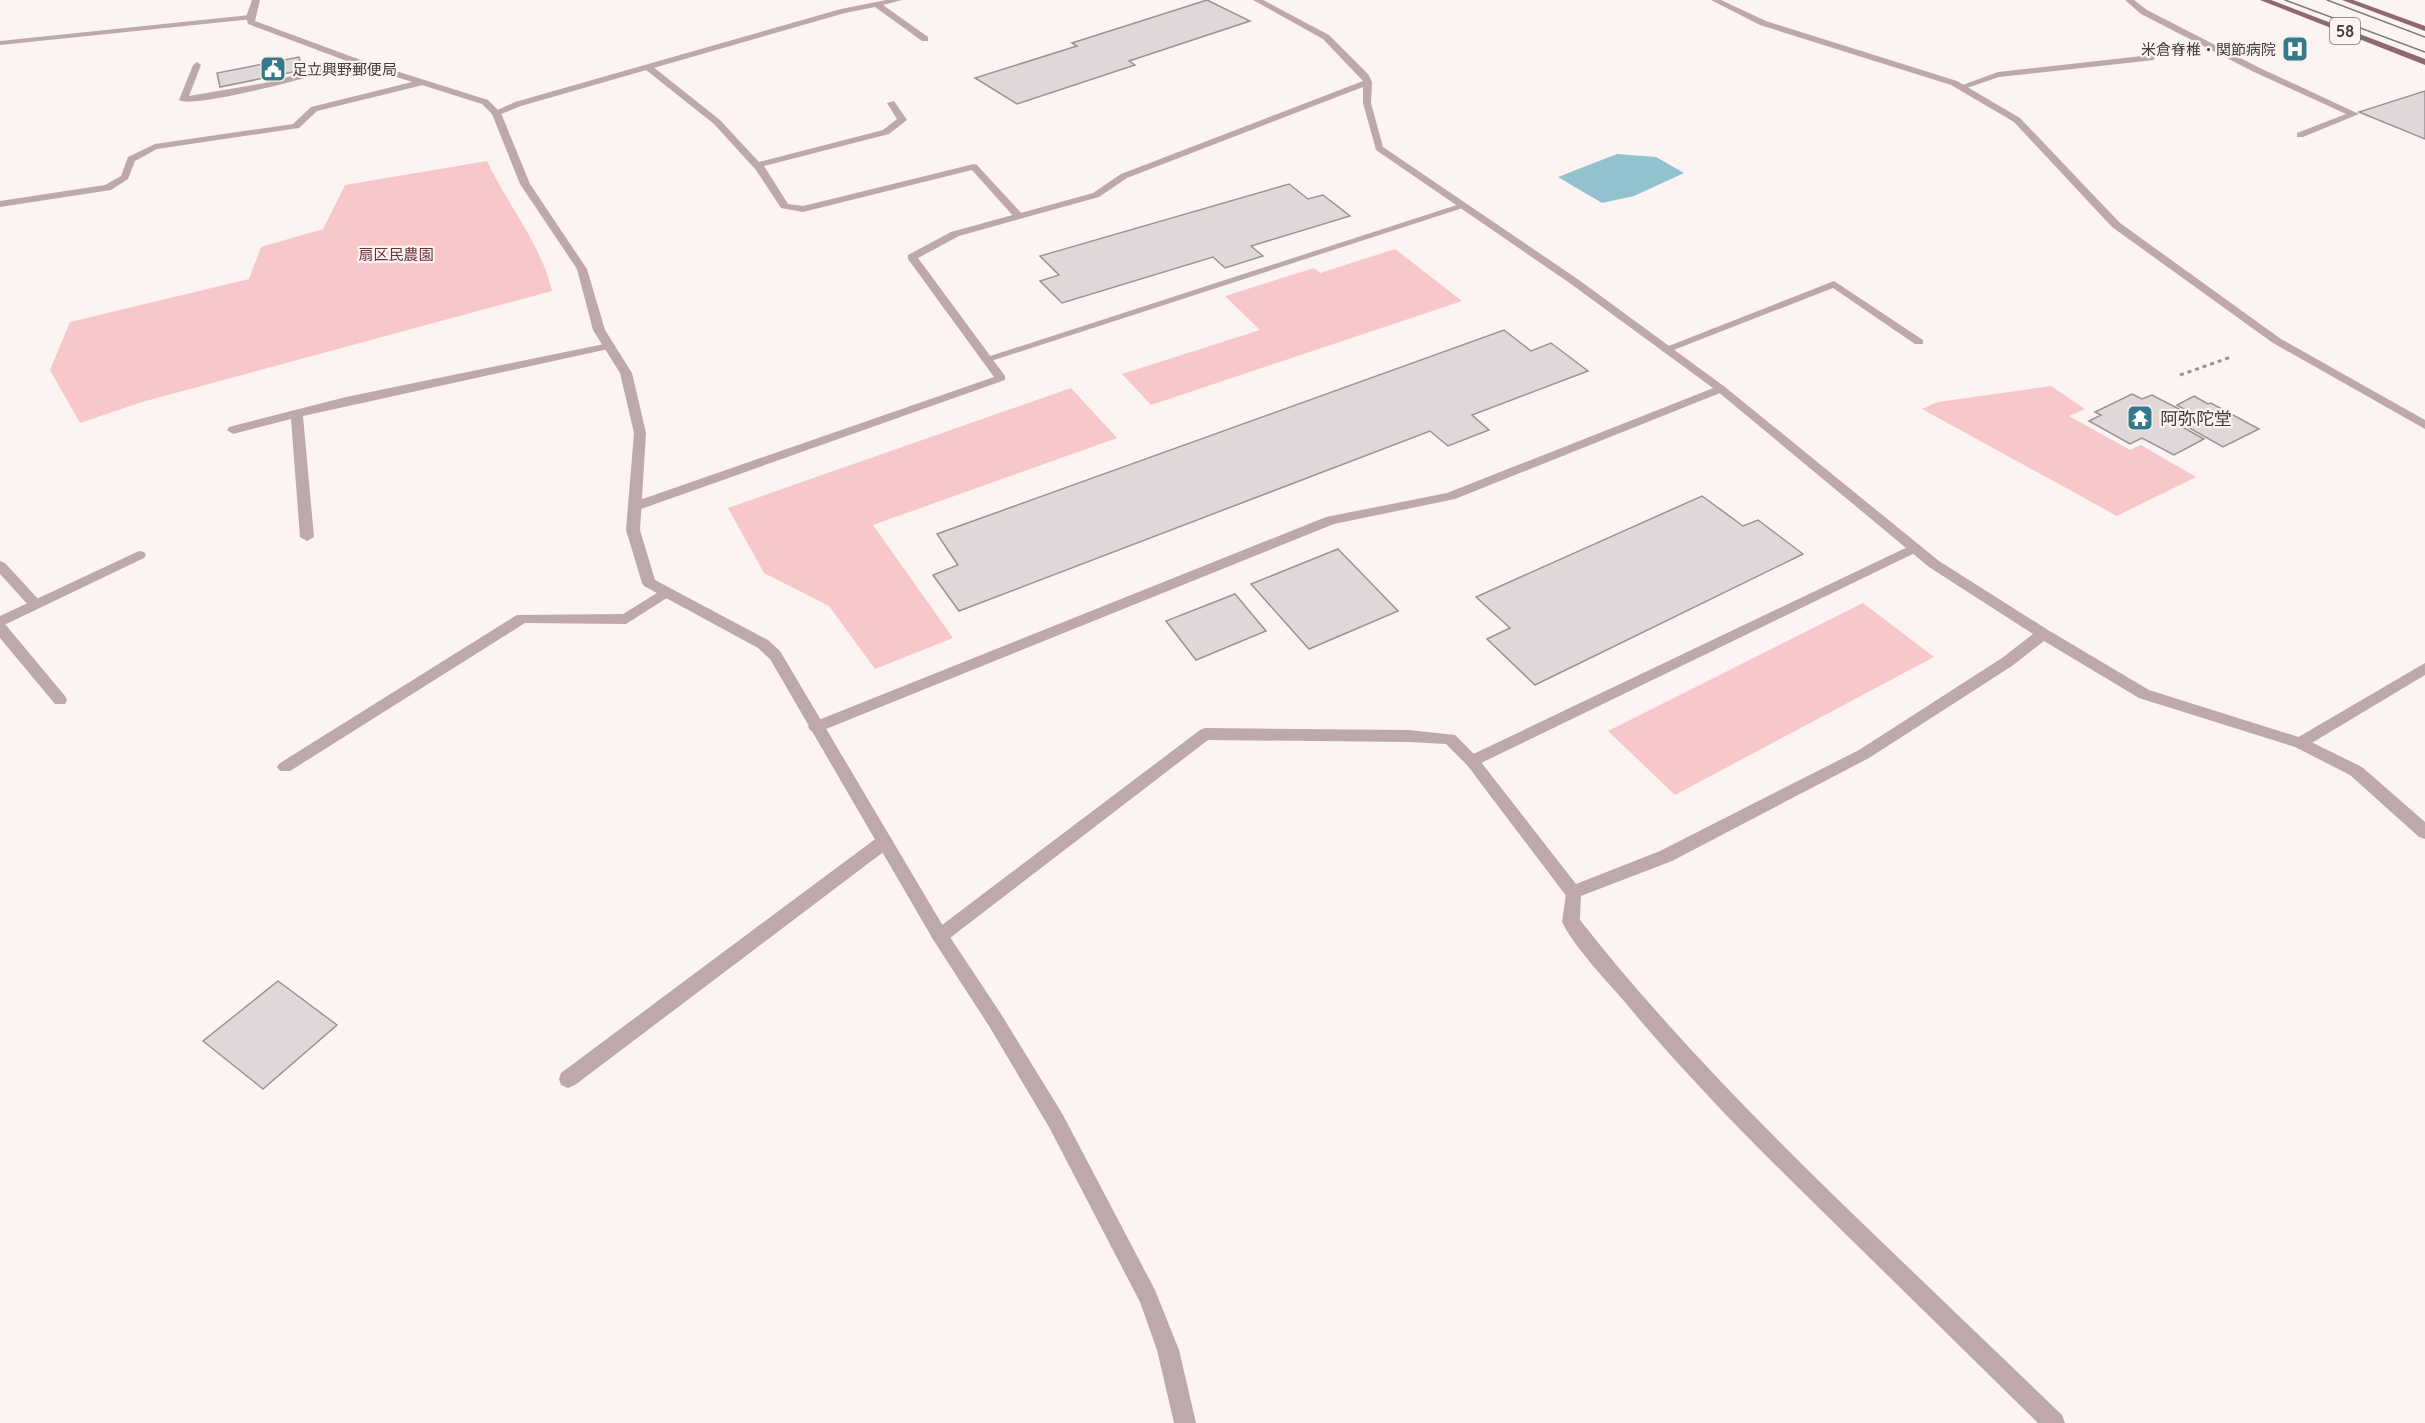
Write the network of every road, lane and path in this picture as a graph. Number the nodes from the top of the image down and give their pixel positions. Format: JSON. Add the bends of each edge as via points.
{"nodes":[{"id":1,"x":256,"y":0,"type":"edge"},
{"id":2,"x":898,"y":0,"type":"edge"},
{"id":3,"x":1257,"y":0,"type":"edge"},
{"id":4,"x":1715,"y":0,"type":"edge"},
{"id":5,"x":2129,"y":0,"type":"edge"},
{"id":6,"x":2264,"y":0,"type":"edge"},
{"id":7,"x":2346,"y":0,"type":"edge"},
{"id":8,"x":834,"y":3,"type":"dead end"},
{"id":9,"x":876,"y":4,"type":"junction"},
{"id":10,"x":844,"y":11,"type":"junction"},
{"id":11,"x":250,"y":17,"type":"junction"},
{"id":12,"x":2425,"y":29,"type":"edge"},
{"id":13,"x":925,"y":39,"type":"dead end"},
{"id":14,"x":0,"y":43,"type":"edge"},
{"id":15,"x":2151,"y":58,"type":"dead end"},
{"id":16,"x":355,"y":61,"type":"junction"},
{"id":17,"x":2425,"y":62,"type":"edge"},
{"id":18,"x":197,"y":65,"type":"dead end"},
{"id":19,"x":649,"y":68,"type":"junction"},
{"id":20,"x":420,"y":82,"type":"junction"},
{"id":21,"x":1368,"y":82,"type":"junction"},
{"id":22,"x":1961,"y":87,"type":"junction"},
{"id":23,"x":891,"y":103,"type":"dead end"},
{"id":24,"x":496,"y":113,"type":"junction"},
{"id":25,"x":2300,"y":135,"type":"dead end"},
{"id":26,"x":757,"y":165,"type":"junction"},
{"id":27,"x":0,"y":204,"type":"edge"},
{"id":28,"x":1464,"y":206,"type":"junction"},
{"id":29,"x":1019,"y":216,"type":"junction"},
{"id":30,"x":1919,"y":342,"type":"dead end"},
{"id":31,"x":609,"y":346,"type":"junction"},
{"id":32,"x":1667,"y":349,"type":"junction"},
{"id":33,"x":987,"y":359,"type":"junction"},
{"id":34,"x":1721,"y":389,"type":"junction"},
{"id":35,"x":297,"y":414,"type":"junction"},
{"id":36,"x":2425,"y":425,"type":"edge"},
{"id":37,"x":233,"y":429,"type":"dead end"},
{"id":38,"x":636,"y":506,"type":"junction"},
{"id":39,"x":307,"y":537,"type":"dead end"},
{"id":40,"x":1914,"y":548,"type":"junction"},
{"id":41,"x":139,"y":555,"type":"dead end"},
{"id":42,"x":0,"y":566,"type":"edge"},
{"id":43,"x":665,"y":593,"type":"junction"},
{"id":44,"x":35,"y":604,"type":"junction"},
{"id":45,"x":0,"y":622,"type":"edge"},
{"id":46,"x":0,"y":628,"type":"edge"},
{"id":47,"x":2043,"y":634,"type":"junction"},
{"id":48,"x":2425,"y":668,"type":"edge"},
{"id":49,"x":60,"y":700,"type":"dead end"},
{"id":50,"x":816,"y":727,"type":"junction"},
{"id":51,"x":2300,"y":742,"type":"junction"},
{"id":52,"x":1472,"y":761,"type":"junction"},
{"id":53,"x":285,"y":767,"type":"dead end"},
{"id":54,"x":2425,"y":832,"type":"edge"},
{"id":55,"x":884,"y":842,"type":"junction"},
{"id":56,"x":1573,"y":892,"type":"junction"},
{"id":57,"x":940,"y":936,"type":"junction"},
{"id":58,"x":568,"y":1079,"type":"dead end"},
{"id":59,"x":1185,"y":1423,"type":"edge"},
{"id":60,"x":2054,"y":1423,"type":"edge"}],
"edges":[{"from":1,"to":11,"type":"street"},
{"from":2,"to":9,"type":"street"},
{"from":3,"to":21,"type":"street","via":[[1326,37]]},
{"from":4,"to":22,"type":"street","via":[[1763,23]]},
{"from":5,"to":25,"type":"street","via":[[2144,12],[2257,70],[2354,114]]},
{"from":6,"to":17,"type":"main road","number":"58"},
{"from":7,"to":12,"type":"main road","number":"58"},
{"from":8,"to":10,"type":"street"},
{"from":9,"to":10,"type":"street"},
{"from":9,"to":13,"type":"street"},
{"from":10,"to":19,"type":"street"},
{"from":11,"to":14,"type":"street"},
{"from":11,"to":16,"type":"street","via":[[251,22]]},
{"from":15,"to":22,"type":"street","via":[[1998,75]]},
{"from":16,"to":18,"type":"street","via":[[265,87],[183,100]]},
{"from":16,"to":20,"type":"street"},
{"from":19,"to":24,"type":"street"},
{"from":19,"to":26,"type":"street","via":[[717,122]]},
{"from":20,"to":24,"type":"street","via":[[485,102]]},
{"from":20,"to":27,"type":"street","via":[[314,109],[297,126],[155,147],[131,159],[125,177],[108,188]]},
{"from":21,"to":28,"type":"street","via":[[1367,103],[1379,148]]},
{"from":21,"to":29,"type":"street","via":[[1124,176],[1096,195]]},
{"from":22,"to":36,"type":"street","via":[[2017,120],[2116,225],[2277,341]]},
{"from":23,"to":26,"type":"street","via":[[902,120],[886,132]]},
{"from":24,"to":31,"type":"street","via":[[525,184],[582,268],[599,330]]},
{"from":26,"to":29,"type":"street","via":[[785,206],[802,209],[974,167]]},
{"from":28,"to":32,"type":"street"},
{"from":28,"to":33,"type":"street"},
{"from":29,"to":33,"type":"street","via":[[955,234],[912,257]]},
{"from":30,"to":32,"type":"street","via":[[1834,284]]},
{"from":31,"to":35,"type":"street"},
{"from":31,"to":38,"type":"street","via":[[626,373],[640,433]]},
{"from":32,"to":34,"type":"street"},
{"from":33,"to":38,"type":"street","via":[[1001,378]]},
{"from":34,"to":40,"type":"street"},
{"from":34,"to":50,"type":"street","via":[[1450,496],[1331,520]]},
{"from":35,"to":37,"type":"street"},
{"from":35,"to":39,"type":"street"},
{"from":38,"to":43,"type":"street","via":[[633,530],[649,583]]},
{"from":40,"to":47,"type":"street"},
{"from":40,"to":52,"type":"street"},
{"from":41,"to":44,"type":"street"},
{"from":42,"to":44,"type":"street"},
{"from":43,"to":50,"type":"street","via":[[763,644],[775,655]]},
{"from":43,"to":53,"type":"street","via":[[626,619],[522,618]]},
{"from":44,"to":45,"type":"street"},
{"from":46,"to":49,"type":"street"},
{"from":47,"to":51,"type":"street","via":[[2144,694]]},
{"from":47,"to":56,"type":"street","via":[[2007,662],[1864,754],[1666,856]]},
{"from":48,"to":51,"type":"street"},
{"from":50,"to":55,"type":"street"},
{"from":51,"to":54,"type":"street","via":[[2356,771]]},
{"from":52,"to":56,"type":"street"},
{"from":52,"to":57,"type":"street","via":[[1450,739],[1205,734]]},
{"from":55,"to":57,"type":"street"},
{"from":55,"to":58,"type":"street"},
{"from":56,"to":60,"type":"street","via":[[1570,921],[1610,974],[1778,1156]]},
{"from":57,"to":59,"type":"street","via":[[1056,1121],[1148,1297],[1168,1350]]}]}
